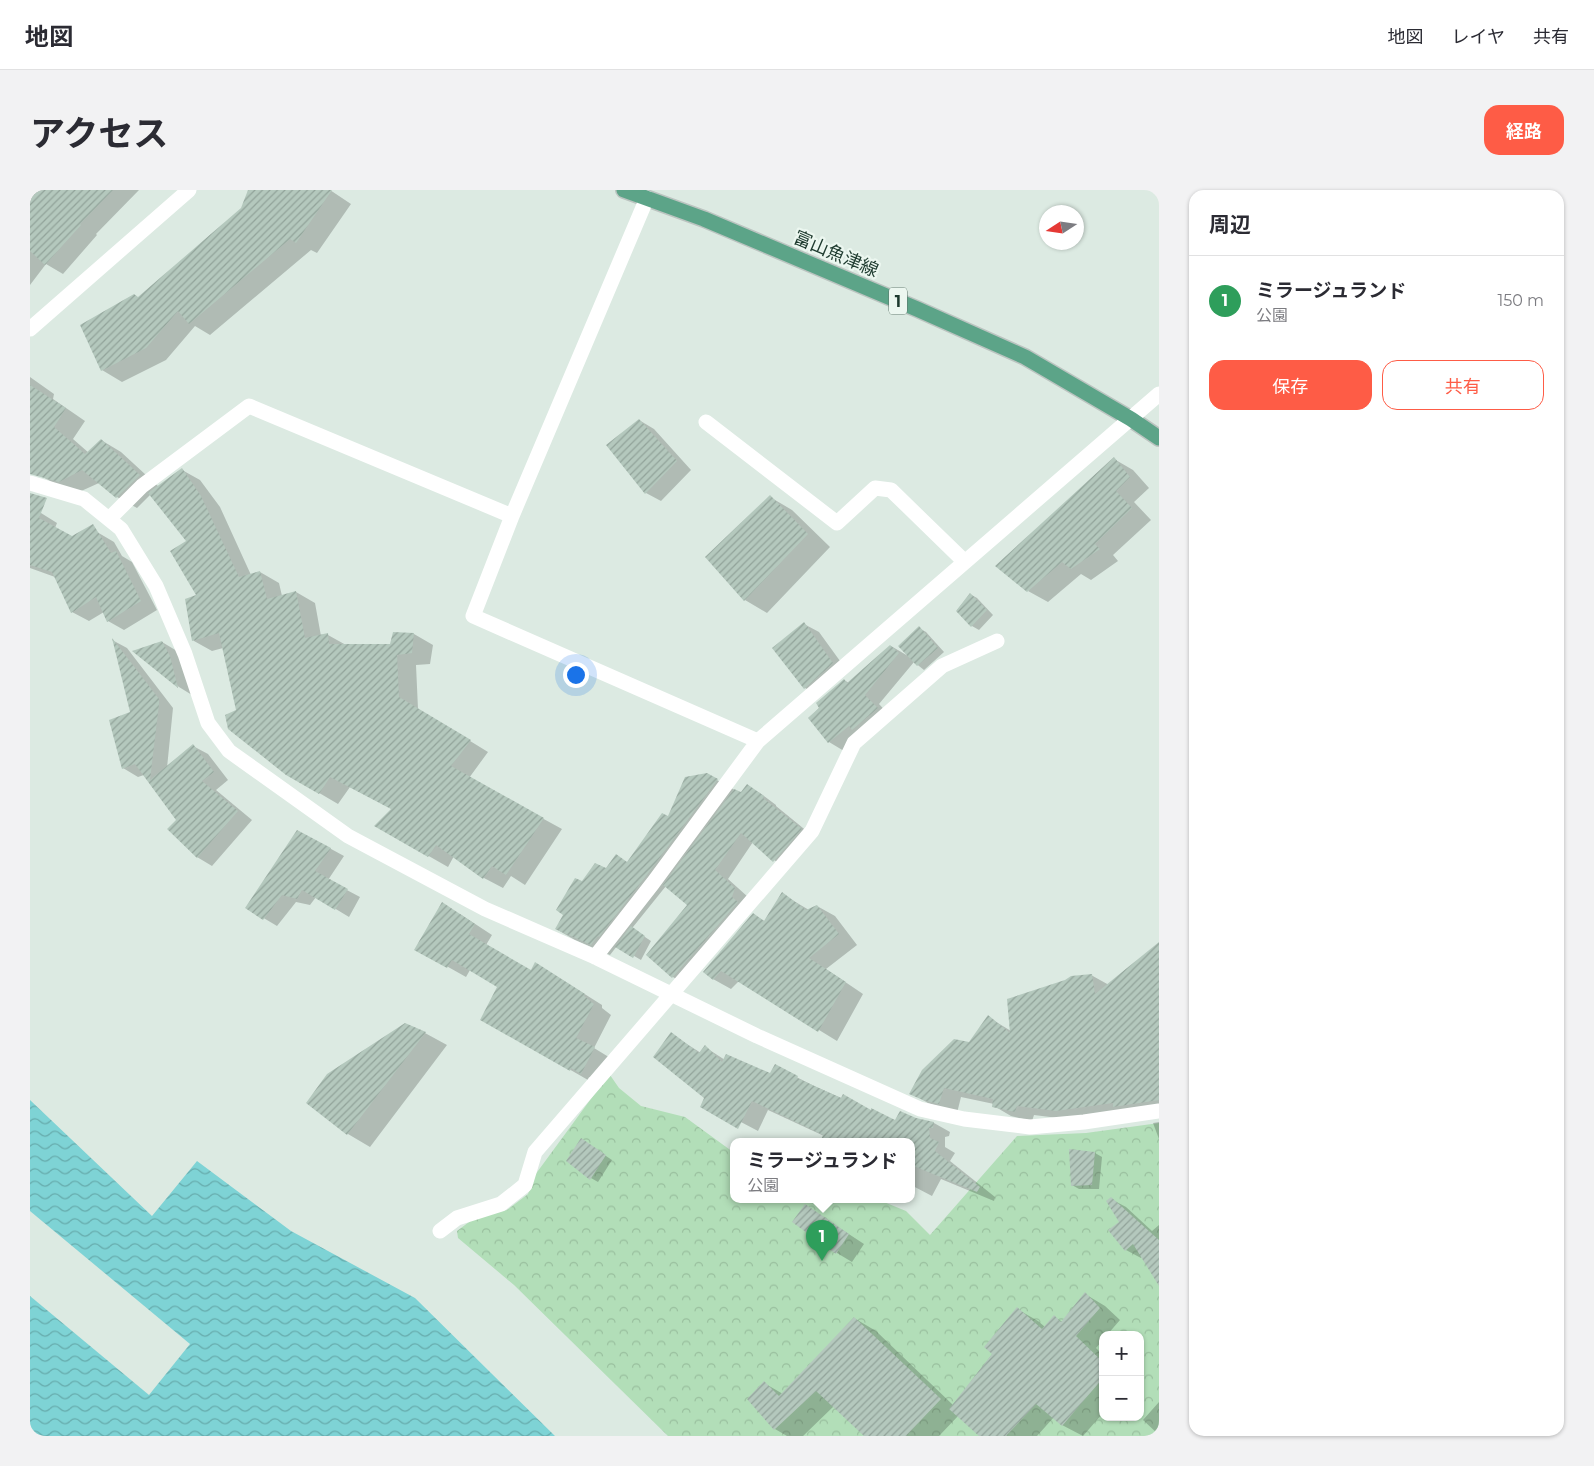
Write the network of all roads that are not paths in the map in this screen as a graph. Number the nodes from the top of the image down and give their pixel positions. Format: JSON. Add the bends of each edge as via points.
{"nodes":[{"id":1,"x":189,"y":190,"type":"edge"},
{"id":2,"x":624,"y":190,"type":"edge"},
{"id":3,"x":647,"y":198,"type":"junction"},
{"id":4,"x":30,"y":329,"type":"edge"},
{"id":5,"x":1159,"y":394,"type":"edge"},
{"id":6,"x":1131,"y":419,"type":"junction"},
{"id":7,"x":706,"y":422,"type":"dead end"},
{"id":8,"x":1159,"y":438,"type":"edge"},
{"id":9,"x":30,"y":483,"type":"edge"},
{"id":10,"x":512,"y":516,"type":"junction"},
{"id":11,"x":109,"y":519,"type":"junction"},
{"id":12,"x":965,"y":562,"type":"junction"},
{"id":13,"x":998,"y":641,"type":"dead end"},
{"id":14,"x":758,"y":741,"type":"junction"},
{"id":15,"x":595,"y":958,"type":"junction"},
{"id":16,"x":671,"y":994,"type":"junction"},
{"id":17,"x":1159,"y":1111,"type":"edge"},
{"id":18,"x":440,"y":1231,"type":"dead end"}],
"edges":[{"from":1,"to":4,"type":"street"},
{"from":2,"to":3,"type":"main road","name":"富山魚津線","number":"1"},
{"from":3,"to":6,"type":"main road","name":"富山魚津線","number":"1","via":[[704,218],[1025,357]]},
{"from":3,"to":10,"type":"street"},
{"from":5,"to":6,"type":"street"},
{"from":6,"to":8,"type":"main road","name":"富山魚津線","number":"1"},
{"from":6,"to":12,"type":"street"},
{"from":7,"to":12,"type":"street","via":[[837,523],[875,488],[891,490]]},
{"from":9,"to":11,"type":"street","via":[[84,499]]},
{"from":10,"to":11,"type":"street","via":[[249,406],[142,486]]},
{"from":10,"to":14,"type":"street","via":[[473,616]]},
{"from":11,"to":15,"type":"street","via":[[121,529],[156,586],[185,654],[208,723],[229,751],[348,836],[485,909]]},
{"from":12,"to":14,"type":"street"},
{"from":13,"to":16,"type":"street","via":[[942,666],[854,743],[812,831]]},
{"from":14,"to":15,"type":"street"},
{"from":15,"to":16,"type":"street"},
{"from":16,"to":17,"type":"street","via":[[920,1109],[964,1119],[1030,1127]]},
{"from":16,"to":18,"type":"street","via":[[534,1152],[525,1185],[501,1204],[457,1218]]}]}
